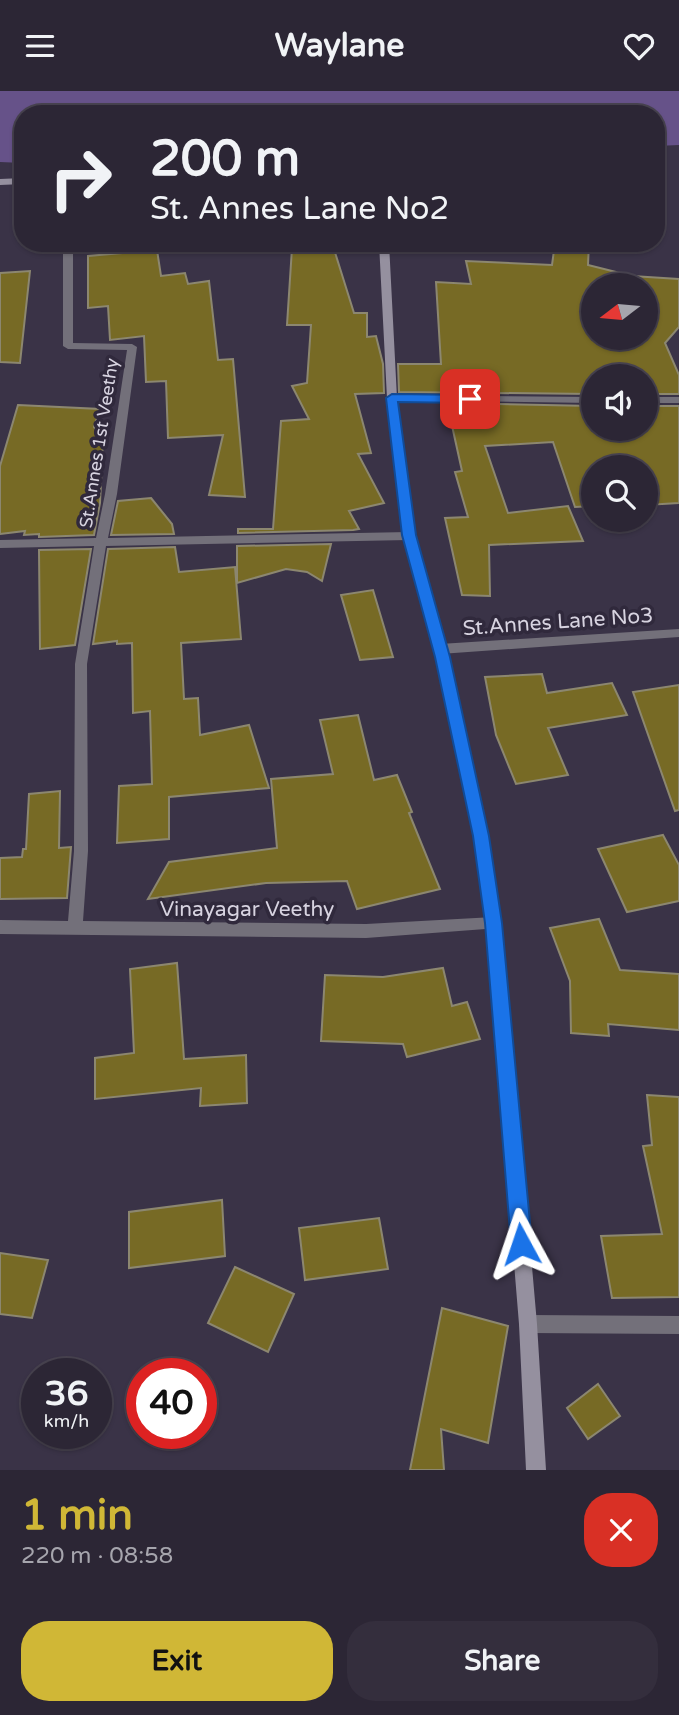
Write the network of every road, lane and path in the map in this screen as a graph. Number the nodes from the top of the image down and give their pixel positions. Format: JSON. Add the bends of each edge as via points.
{"nodes":[{"id":1,"x":68,"y":252,"type":"edge"},
{"id":2,"x":384,"y":252,"type":"edge"},
{"id":3,"x":392,"y":398,"type":"junction"},
{"id":4,"x":581,"y":400,"type":"edge"},
{"id":5,"x":658,"y":400,"type":"edge"},
{"id":6,"x":679,"y":400,"type":"edge"},
{"id":7,"x":409,"y":535,"type":"junction"},
{"id":8,"x":101,"y":542,"type":"junction"},
{"id":9,"x":0,"y":544,"type":"edge"},
{"id":10,"x":679,"y":633,"type":"edge"},
{"id":11,"x":440,"y":649,"type":"junction"},
{"id":12,"x":494,"y":923,"type":"junction"},
{"id":13,"x":0,"y":927,"type":"edge"},
{"id":14,"x":75,"y":928,"type":"junction"},
{"id":15,"x":528,"y":1324,"type":"junction"},
{"id":16,"x":679,"y":1325,"type":"edge"},
{"id":17,"x":536,"y":1470,"type":"edge"}],
"edges":[{"from":1,"to":8,"type":"street","name":"St.Annes 1st Veethy","via":[[68,345],[132,347]]},
{"from":2,"to":3,"type":"street"},
{"from":3,"to":4,"type":"street"},
{"from":3,"to":7,"type":"street"},
{"from":5,"to":6,"type":"street"},
{"from":7,"to":8,"type":"street"},
{"from":7,"to":11,"type":"street"},
{"from":8,"to":9,"type":"street"},
{"from":8,"to":14,"type":"street","via":[[81,664],[81,851]]},
{"from":10,"to":11,"type":"street","name":"St.Annes Lane No3"},
{"from":11,"to":12,"type":"street","via":[[481,836]]},
{"from":12,"to":14,"type":"street","name":"Vinayagar Veethy","via":[[366,931]]},
{"from":12,"to":15,"type":"street"},
{"from":13,"to":14,"type":"street","name":"Vinayagar Veethy"},
{"from":15,"to":16,"type":"street"},
{"from":15,"to":17,"type":"street"}]}
